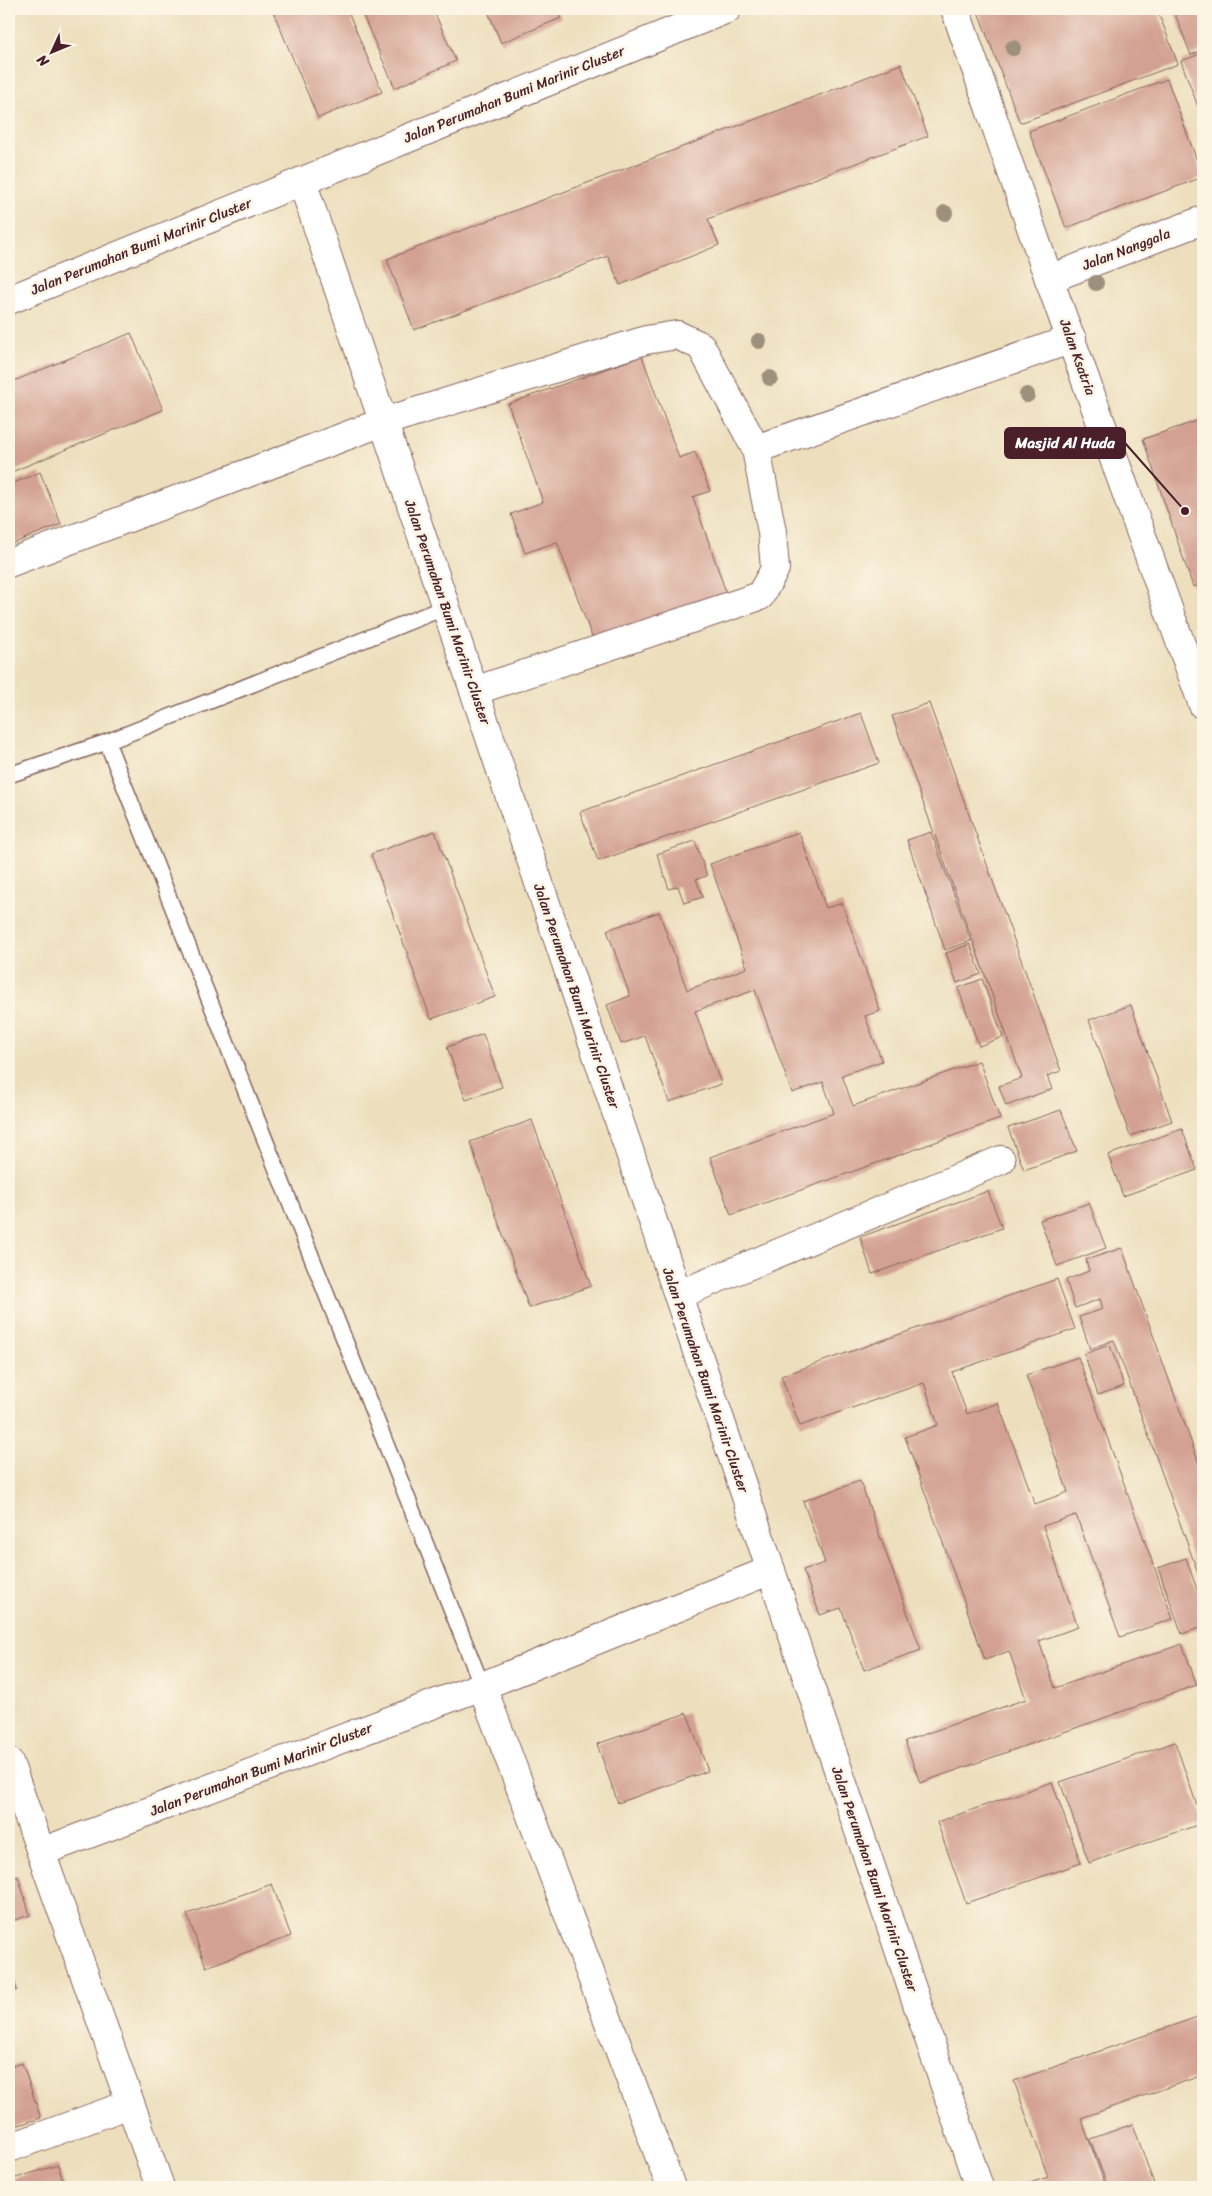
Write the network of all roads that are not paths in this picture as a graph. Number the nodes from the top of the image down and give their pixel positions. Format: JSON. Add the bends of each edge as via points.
{"nodes":[{"id":1,"x":727,"y":9,"type":"edge"},
{"id":2,"x":955,"y":9,"type":"edge"},
{"id":3,"x":692,"y":15,"type":"edge"},
{"id":4,"x":302,"y":180,"type":"junction"},
{"id":5,"x":1203,"y":220,"type":"edge"},
{"id":6,"x":1049,"y":278,"type":"junction"},
{"id":7,"x":9,"y":300,"type":"edge"},
{"id":8,"x":1072,"y":339,"type":"junction"},
{"id":9,"x":383,"y":422,"type":"junction"},
{"id":10,"x":756,"y":449,"type":"junction"},
{"id":11,"x":9,"y":563,"type":"edge"},
{"id":12,"x":446,"y":607,"type":"junction"},
{"id":13,"x":474,"y":691,"type":"junction"},
{"id":14,"x":1203,"y":705,"type":"edge"},
{"id":15,"x":107,"y":742,"type":"junction"},
{"id":16,"x":9,"y":775,"type":"edge"},
{"id":17,"x":1001,"y":1160,"type":"dead end"},
{"id":18,"x":678,"y":1295,"type":"junction"},
{"id":19,"x":771,"y":1570,"type":"junction"},
{"id":20,"x":482,"y":1686,"type":"junction"},
{"id":21,"x":9,"y":1762,"type":"edge"},
{"id":22,"x":41,"y":1852,"type":"junction"},
{"id":23,"x":130,"y":2104,"type":"junction"},
{"id":24,"x":9,"y":2148,"type":"edge"},
{"id":25,"x":160,"y":2187,"type":"edge"},
{"id":26,"x":671,"y":2187,"type":"edge"},
{"id":27,"x":979,"y":2187,"type":"edge"}],
"edges":[{"from":1,"to":3,"type":"street","name":"Jalan Perumahan Bumi Marinir Cluster"},
{"from":2,"to":6,"type":"street","name":"Jalan Ksatria"},
{"from":3,"to":4,"type":"street","name":"Jalan Perumahan Bumi Marinir Cluster"},
{"from":4,"to":7,"type":"street","name":"Jalan Perumahan Bumi Marinir Cluster"},
{"from":4,"to":9,"type":"street","name":"Jalan Perumahan Bumi Marinir Cluster"},
{"from":5,"to":6,"type":"street","name":"Jalan Nanggala"},
{"from":6,"to":8,"type":"street","name":"Jalan Ksatria"},
{"from":8,"to":10,"type":"street"},
{"from":8,"to":14,"type":"street","name":"Jalan Ksatria"},
{"from":9,"to":10,"type":"street","via":[[646,340],[677,335],[701,346]]},
{"from":9,"to":11,"type":"street"},
{"from":9,"to":12,"type":"street","name":"Jalan Perumahan Bumi Marinir Cluster"},
{"from":10,"to":13,"type":"street","via":[[772,532],[775,569],[760,596]]},
{"from":12,"to":13,"type":"street","name":"Jalan Perumahan Bumi Marinir Cluster"},
{"from":12,"to":15,"type":"lane"},
{"from":13,"to":18,"type":"street","name":"Jalan Perumahan Bumi Marinir Cluster"},
{"from":15,"to":16,"type":"lane"},
{"from":15,"to":20,"type":"lane"},
{"from":17,"to":18,"type":"street"},
{"from":18,"to":19,"type":"street","name":"Jalan Perumahan Bumi Marinir Cluster"},
{"from":19,"to":20,"type":"street","name":"Jalan Perumahan Bumi Marinir Cluster"},
{"from":19,"to":27,"type":"street","name":"Jalan Perumahan Bumi Marinir Cluster"},
{"from":20,"to":22,"type":"street","name":"Jalan Perumahan Bumi Marinir Cluster"},
{"from":20,"to":26,"type":"street"},
{"from":21,"to":22,"type":"street"},
{"from":22,"to":23,"type":"street"},
{"from":23,"to":24,"type":"street"},
{"from":23,"to":25,"type":"street"}]}
